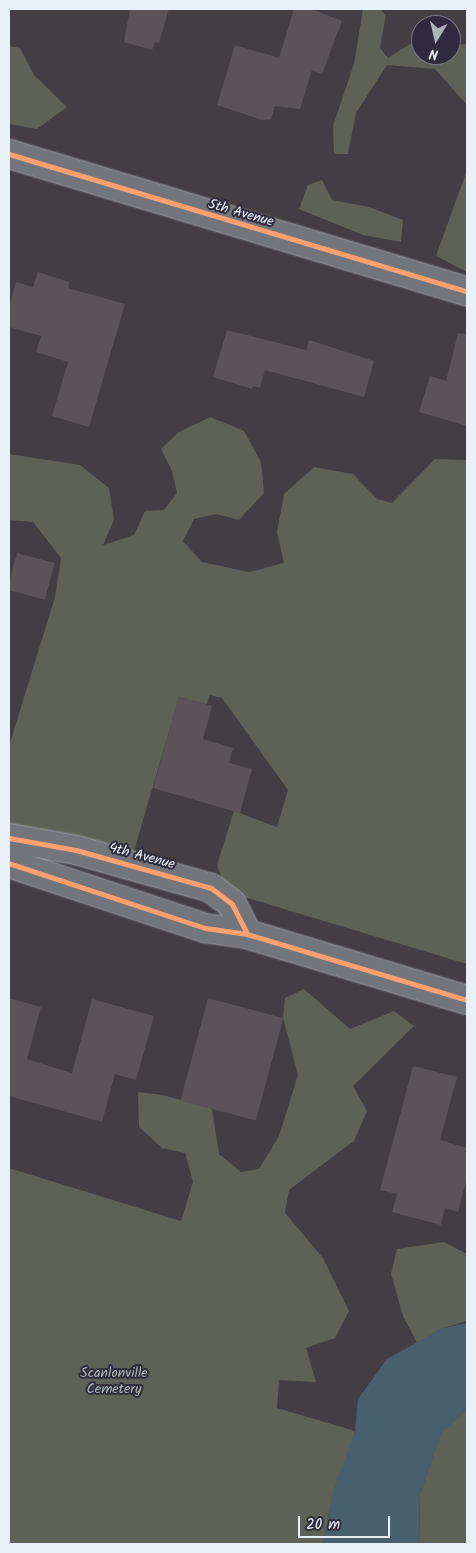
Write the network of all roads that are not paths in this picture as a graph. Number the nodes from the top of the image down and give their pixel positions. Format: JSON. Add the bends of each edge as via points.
{"nodes":[{"id":1,"x":9,"y":154,"type":"edge"},
{"id":2,"x":467,"y":291,"type":"edge"},
{"id":3,"x":9,"y":838,"type":"edge"},
{"id":4,"x":9,"y":863,"type":"edge"},
{"id":5,"x":152,"y":871,"type":"junction"},
{"id":6,"x":140,"y":905,"type":"junction"},
{"id":7,"x":247,"y":934,"type":"junction"},
{"id":8,"x":464,"y":997,"type":"edge"}],
"edges":[{"from":1,"to":2,"type":"street","name":"5th Avenue"},
{"from":3,"to":5,"type":"street","name":"4th Avenue","via":[[76,850]]},
{"from":4,"to":6,"type":"street"},
{"from":5,"to":6,"type":"street"},
{"from":5,"to":7,"type":"street","name":"4th Avenue","via":[[211,888],[232,904]]},
{"from":6,"to":7,"type":"street","via":[[205,928]]},
{"from":7,"to":8,"type":"street"}]}
